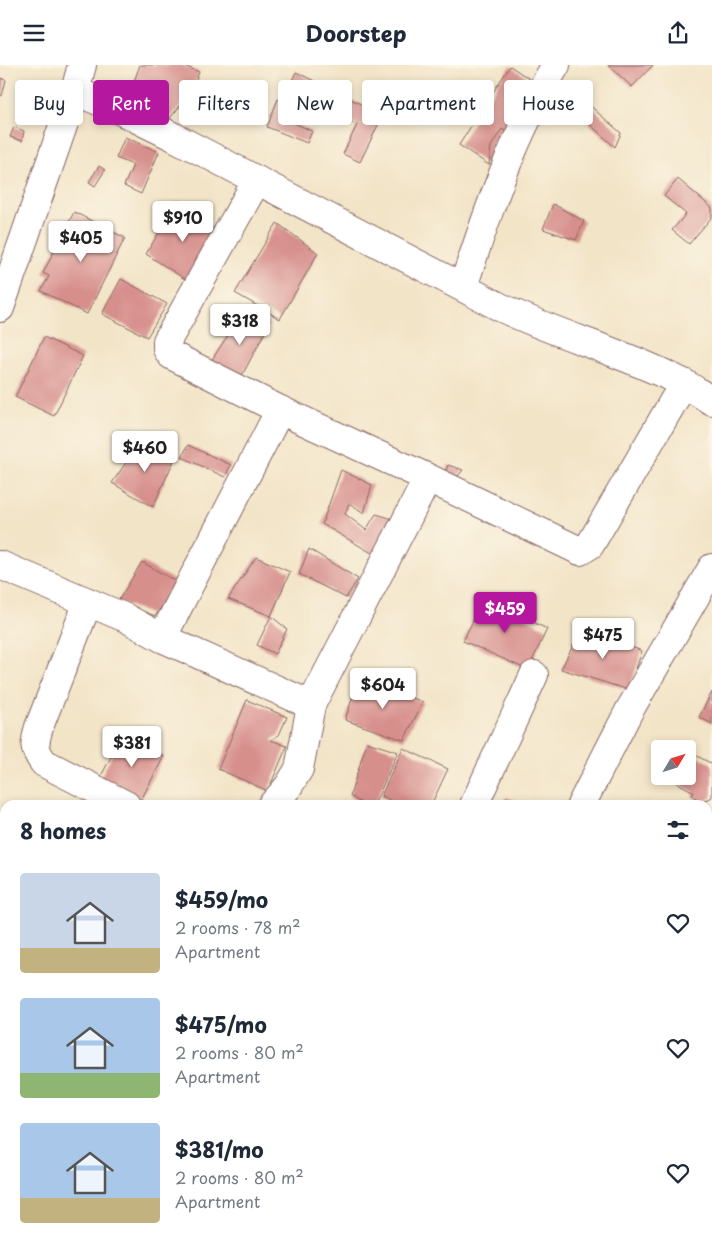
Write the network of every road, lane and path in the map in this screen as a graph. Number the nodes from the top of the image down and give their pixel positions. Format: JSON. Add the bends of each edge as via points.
{"nodes":[{"id":1,"x":82,"y":65,"type":"edge"},
{"id":2,"x":556,"y":65,"type":"edge"},
{"id":3,"x":78,"y":80,"type":"edge"},
{"id":4,"x":83,"y":95,"type":"edge"},
{"id":5,"x":63,"y":125,"type":"edge"},
{"id":6,"x":257,"y":179,"type":"junction"},
{"id":7,"x":463,"y":287,"type":"junction"},
{"id":8,"x":0,"y":309,"type":"edge"},
{"id":9,"x":684,"y":383,"type":"junction"},
{"id":10,"x":712,"y":401,"type":"edge"},
{"id":11,"x":280,"y":410,"type":"junction"},
{"id":12,"x":428,"y":478,"type":"junction"},
{"id":13,"x":0,"y":565,"type":"edge"},
{"id":14,"x":712,"y":568,"type":"edge"},
{"id":15,"x":88,"y":602,"type":"junction"},
{"id":16,"x":162,"y":638,"type":"junction"},
{"id":17,"x":534,"y":675,"type":"dead end"},
{"id":18,"x":311,"y":705,"type":"junction"},
{"id":19,"x":116,"y":800,"type":"edge"},
{"id":20,"x":276,"y":800,"type":"edge"},
{"id":21,"x":476,"y":800,"type":"edge"},
{"id":22,"x":584,"y":800,"type":"edge"}],
"edges":[{"from":1,"to":3,"type":"street"},
{"from":2,"to":7,"type":"street","via":[[518,135]]},
{"from":4,"to":6,"type":"street"},
{"from":5,"to":8,"type":"street"},
{"from":6,"to":7,"type":"street"},
{"from":6,"to":11,"type":"street","via":[[167,341],[167,349],[171,355]]},
{"from":7,"to":9,"type":"street","via":[[532,322]]},
{"from":9,"to":10,"type":"street"},
{"from":9,"to":12,"type":"street","via":[[590,545],[580,551]]},
{"from":11,"to":12,"type":"street"},
{"from":11,"to":16,"type":"street"},
{"from":12,"to":18,"type":"street"},
{"from":13,"to":15,"type":"street"},
{"from":14,"to":22,"type":"street","via":[[629,711]]},
{"from":15,"to":16,"type":"street"},
{"from":15,"to":19,"type":"street","via":[[34,745],[44,763]]},
{"from":16,"to":18,"type":"street"},
{"from":17,"to":21,"type":"street"},
{"from":18,"to":20,"type":"street","via":[[299,769]]}]}
